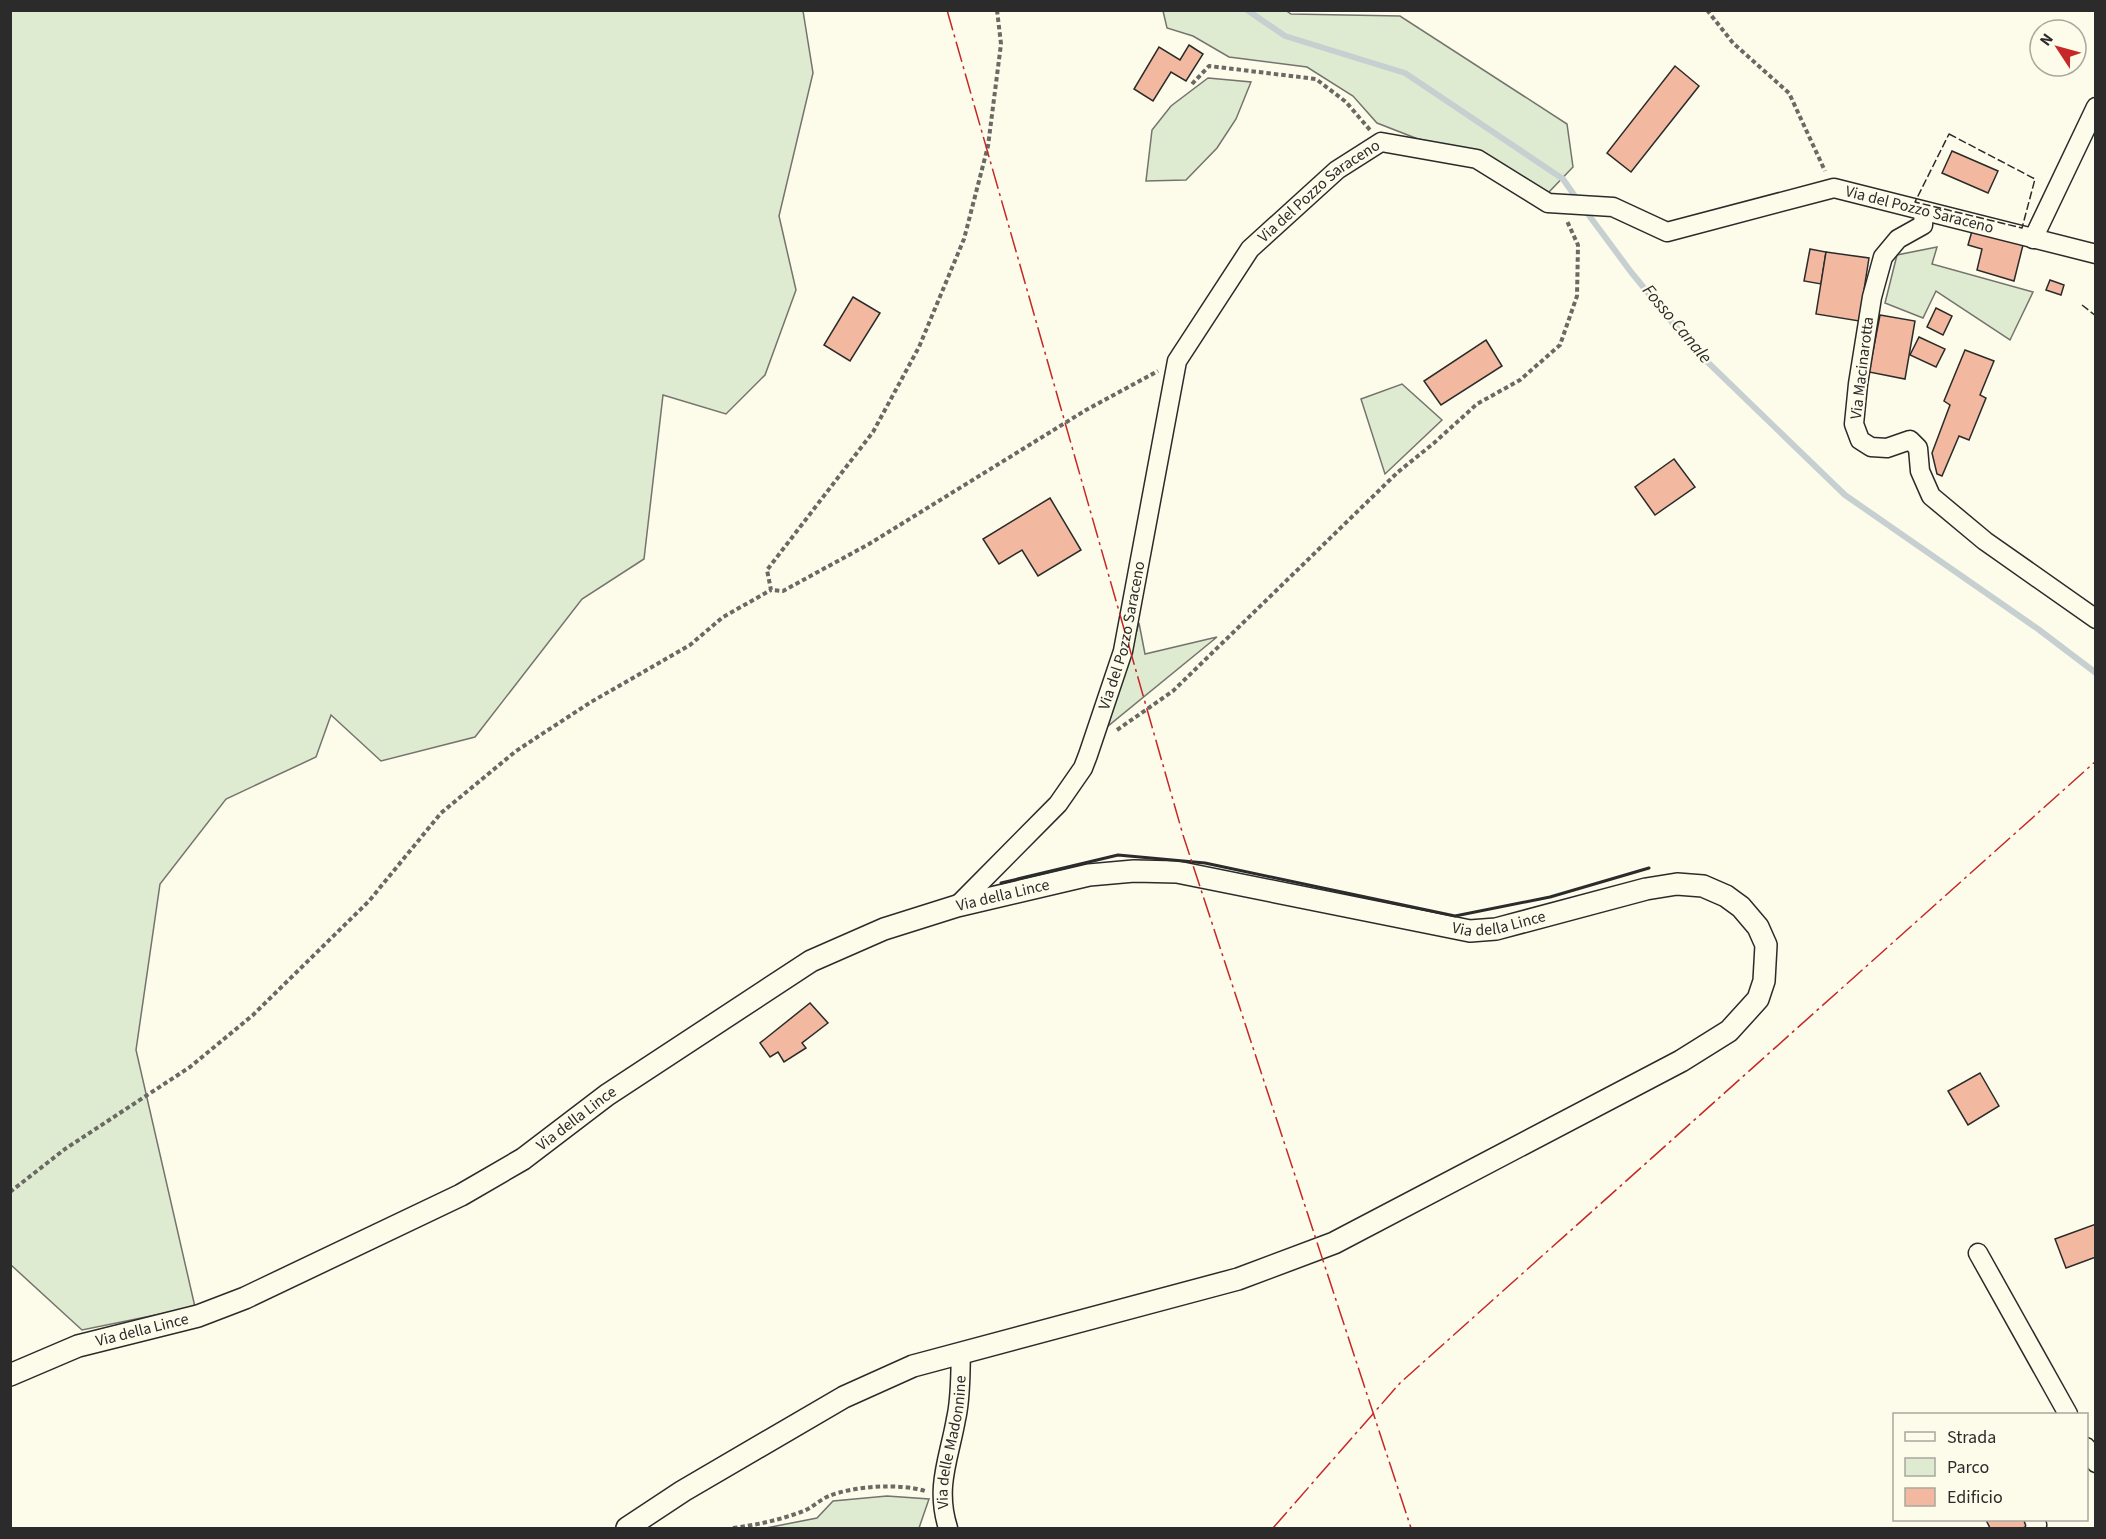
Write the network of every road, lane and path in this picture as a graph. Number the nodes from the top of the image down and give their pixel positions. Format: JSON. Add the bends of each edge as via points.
{"nodes":[{"id":1,"x":997,"y":10,"type":"edge"},
{"id":2,"x":1707,"y":10,"type":"edge"},
{"id":3,"x":1192,"y":84,"type":"dead end"},
{"id":4,"x":2096,"y":107,"type":"edge"},
{"id":5,"x":1381,"y":142,"type":"junction"},
{"id":6,"x":1834,"y":188,"type":"junction"},
{"id":7,"x":1558,"y":204,"type":"junction"},
{"id":8,"x":1924,"y":211,"type":"junction"},
{"id":9,"x":2033,"y":238,"type":"junction"},
{"id":10,"x":2096,"y":255,"type":"edge"},
{"id":11,"x":1177,"y":361,"type":"junction"},
{"id":12,"x":771,"y":590,"type":"junction"},
{"id":13,"x":2096,"y":619,"type":"edge"},
{"id":14,"x":1112,"y":734,"type":"dead end"},
{"id":15,"x":957,"y":906,"type":"junction"},
{"id":16,"x":10,"y":1192,"type":"edge"},
{"id":17,"x":1978,"y":1253,"type":"dead end"},
{"id":18,"x":961,"y":1354,"type":"junction"},
{"id":19,"x":10,"y":1375,"type":"edge"},
{"id":20,"x":2067,"y":1413,"type":"edge"},
{"id":21,"x":2088,"y":1450,"type":"edge"},
{"id":22,"x":2096,"y":1463,"type":"edge"},
{"id":23,"x":942,"y":1496,"type":"junction"},
{"id":24,"x":627,"y":1528,"type":"edge"},
{"id":25,"x":733,"y":1528,"type":"edge"},
{"id":26,"x":948,"y":1528,"type":"edge"}],
"edges":[{"from":1,"to":12,"type":"path","via":[[1002,44],[988,146],[964,239],[919,347],[878,422],[767,570]]},
{"from":2,"to":6,"type":"path","via":[[1733,44],[1789,93]]},
{"from":3,"to":5,"type":"path","via":[[1209,66],[1316,79],[1346,102]]},
{"from":4,"to":9,"type":"street"},
{"from":5,"to":7,"type":"street","name":"Via del Pozzo Saraceno","via":[[1477,159],[1548,203]]},
{"from":5,"to":11,"type":"street","name":"Via del Pozzo Saraceno","via":[[1337,170],[1250,249]]},
{"from":6,"to":7,"type":"street","name":"Via del Pozzo Saraceno","via":[[1666,232],[1613,207]]},
{"from":6,"to":8,"type":"street","name":"Via del Pozzo Saraceno"},
{"from":7,"to":14,"type":"path","via":[[1578,245],[1577,296],[1560,345],[1520,380],[1477,404],[1398,472],[1173,691]]},
{"from":8,"to":9,"type":"street","name":"Via del Pozzo Saraceno"},
{"from":8,"to":13,"type":"street","name":"Via Macinarotta","via":[[1923,225],[1898,239],[1883,257],[1872,297],[1858,384],[1854,424],[1860,440],[1871,447],[1887,448],[1910,440],[1918,448],[1920,471],[1931,496],[1985,541]]},
{"from":9,"to":10,"type":"street","name":"Via del Pozzo Saraceno"},
{"from":11,"to":12,"type":"path","via":[[1086,410],[869,544],[783,591]]},
{"from":11,"to":15,"type":"street","name":"Via del Pozzo Saraceno","via":[[1123,651],[1083,768],[1058,804]]},
{"from":12,"to":16,"type":"path","via":[[723,617],[690,645],[516,751],[441,813],[369,901],[253,1015],[190,1067],[65,1149]]},
{"from":15,"to":18,"type":"street","name":"Via della Lince","via":[[1089,875],[1177,872],[1470,931],[1496,929],[1677,884],[1703,886],[1726,896],[1742,907],[1766,945],[1764,981],[1758,999],[1729,1031],[1681,1061],[1334,1243],[1238,1279]]},
{"from":15,"to":19,"type":"street","name":"Via della Lince","via":[[884,929],[811,961],[607,1095],[523,1159],[461,1195],[245,1298],[198,1316],[78,1346]]},
{"from":17,"to":20,"type":"street"},
{"from":18,"to":23,"type":"street","name":"Via delle Madonnine","via":[[957,1417]]},
{"from":18,"to":24,"type":"street","name":"Via della Lince","via":[[913,1366],[844,1397]]},
{"from":21,"to":22,"type":"street"},
{"from":23,"to":25,"type":"path","via":[[914,1487],[857,1489],[828,1496],[804,1511],[764,1524]]},
{"from":23,"to":26,"type":"street","name":"Via delle Madonnine"}]}
